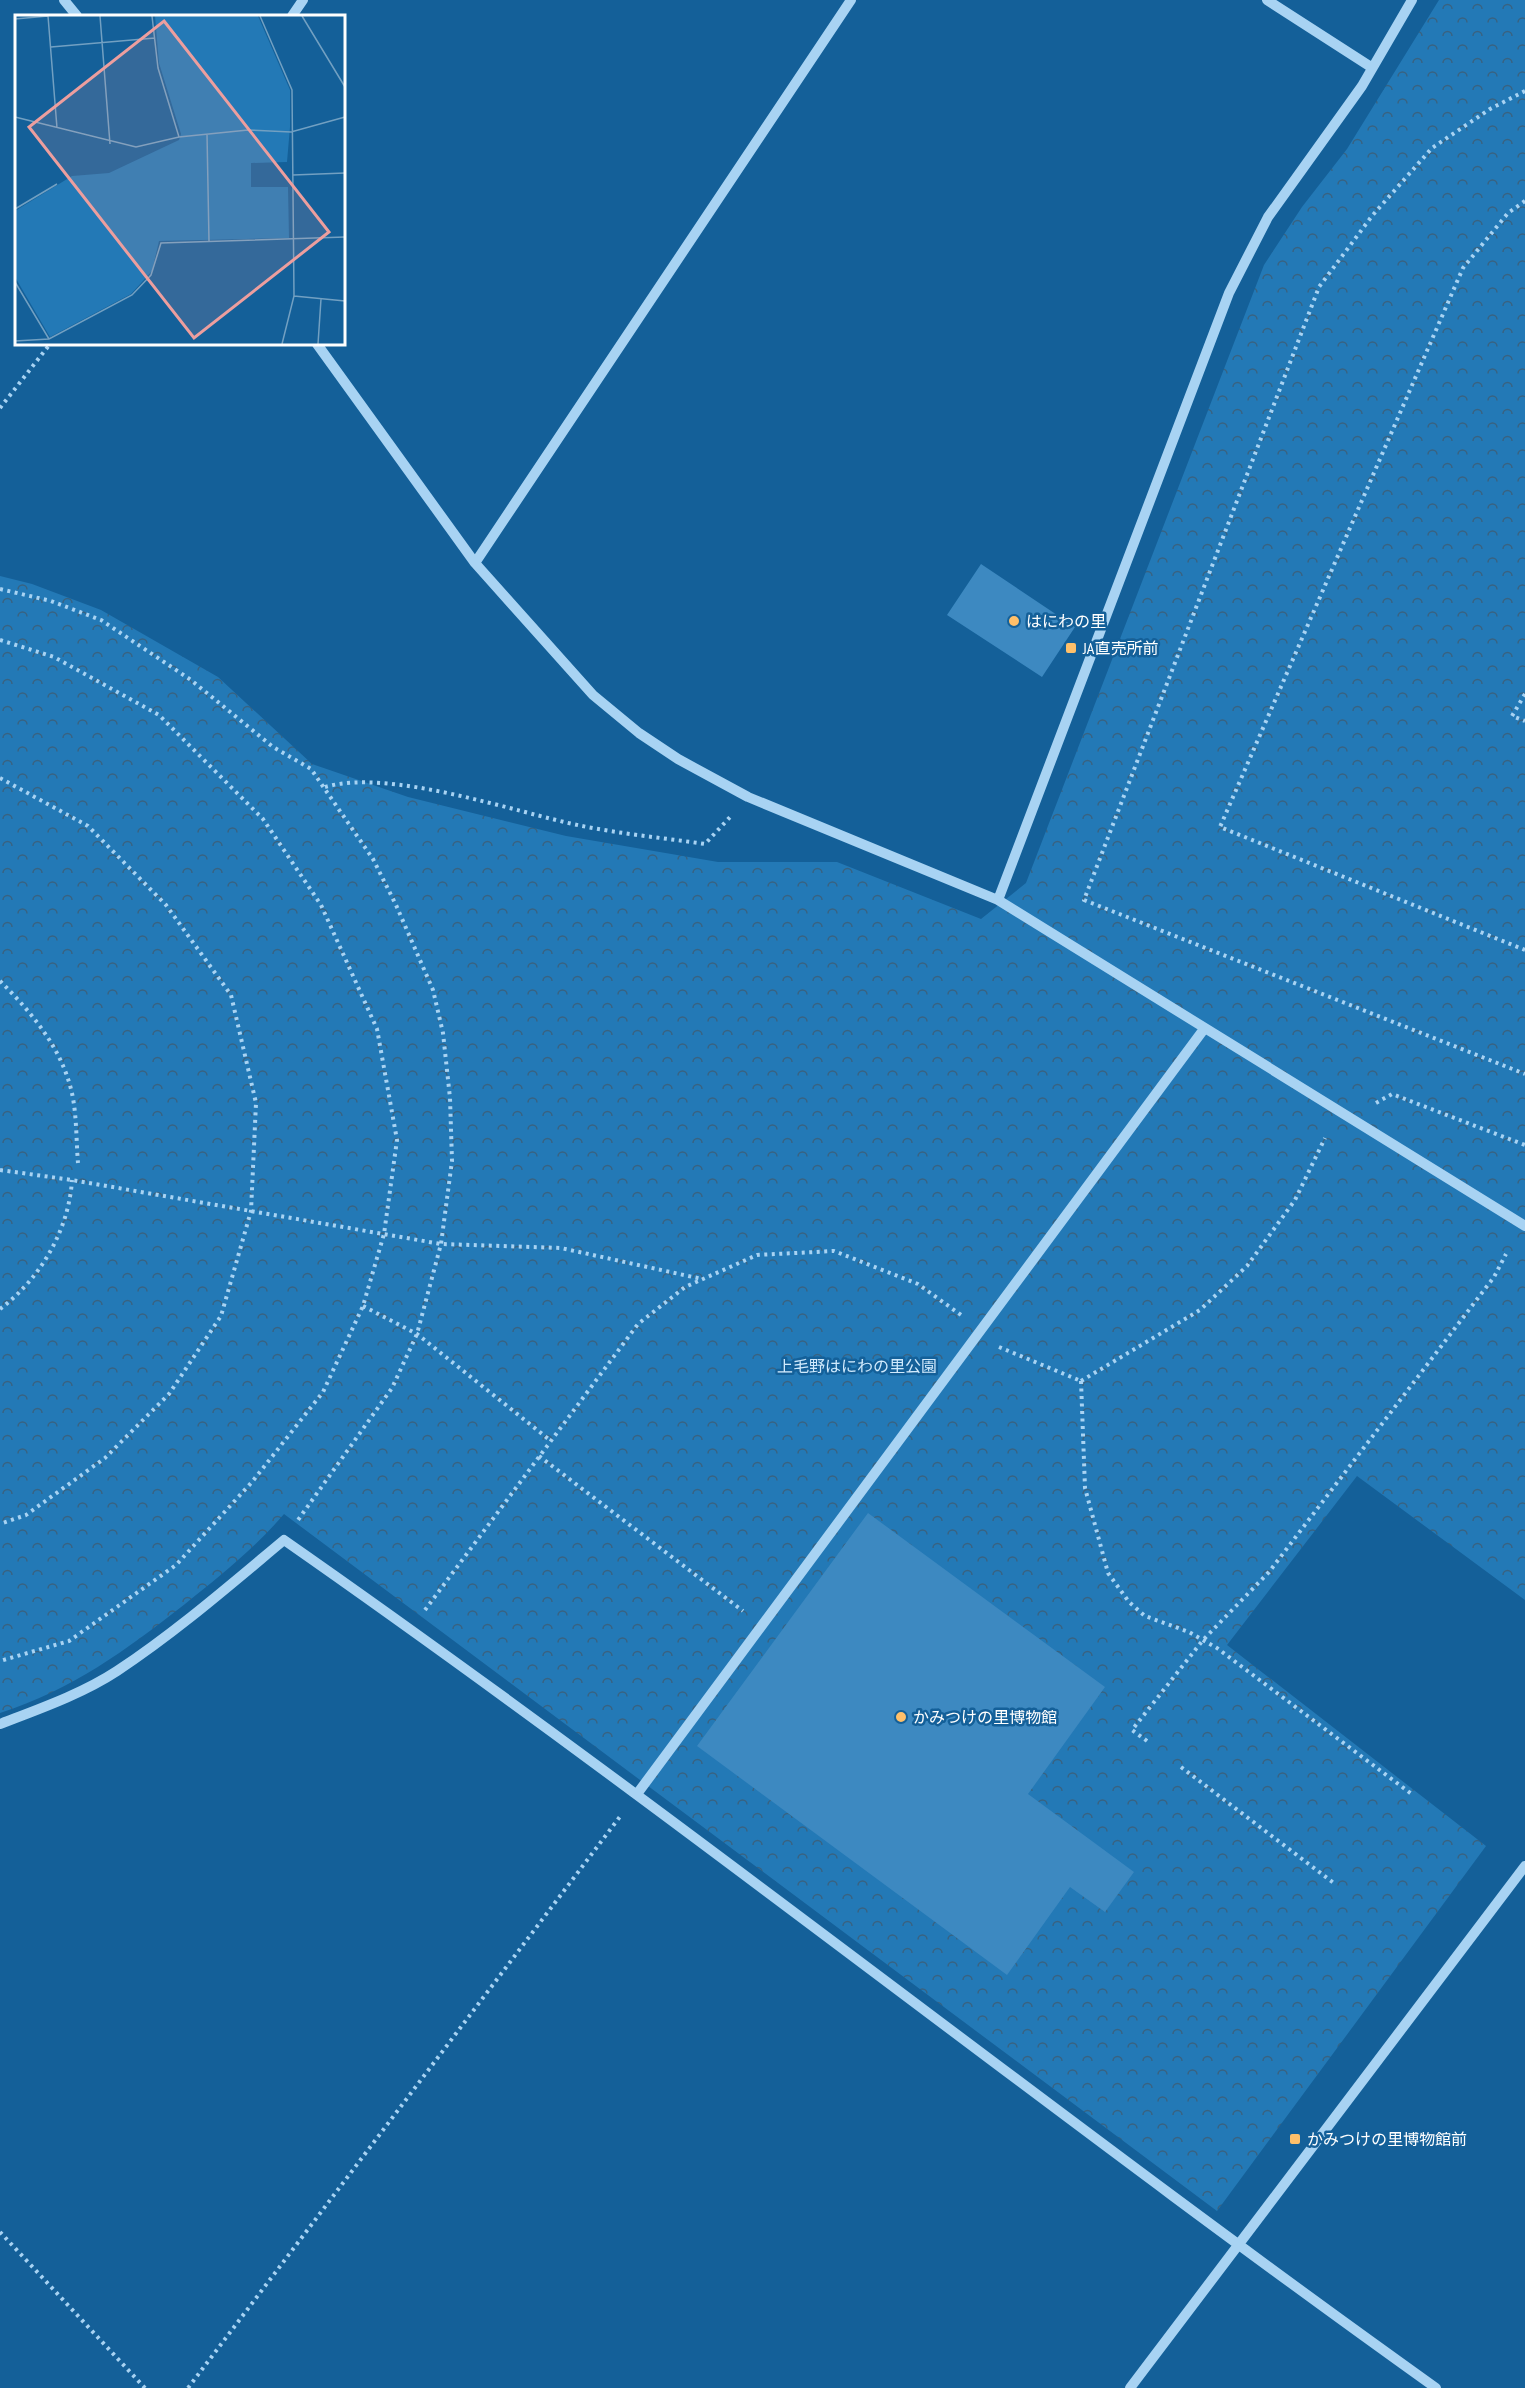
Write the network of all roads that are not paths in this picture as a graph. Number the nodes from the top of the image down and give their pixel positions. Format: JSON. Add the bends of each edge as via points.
{"nodes":[{"id":1,"x":64,"y":0,"type":"edge"},
{"id":2,"x":303,"y":0,"type":"edge"},
{"id":3,"x":850,"y":0,"type":"edge"},
{"id":4,"x":1267,"y":0,"type":"edge"},
{"id":5,"x":1412,"y":0,"type":"edge"},
{"id":6,"x":76,"y":15,"type":"edge"},
{"id":7,"x":293,"y":15,"type":"edge"},
{"id":8,"x":1371,"y":67,"type":"junction"},
{"id":9,"x":318,"y":345,"type":"edge"},
{"id":10,"x":475,"y":563,"type":"junction"},
{"id":11,"x":998,"y":900,"type":"junction"},
{"id":12,"x":1204,"y":1029,"type":"junction"},
{"id":13,"x":1525,"y":1226,"type":"edge"},
{"id":14,"x":0,"y":1724,"type":"edge"},
{"id":15,"x":637,"y":1794,"type":"junction"},
{"id":16,"x":1525,"y":1866,"type":"edge"},
{"id":17,"x":1237,"y":2246,"type":"junction"},
{"id":18,"x":1130,"y":2388,"type":"edge"},
{"id":19,"x":1436,"y":2388,"type":"edge"}],
"edges":[{"from":1,"to":6,"type":"street"},
{"from":2,"to":7,"type":"street"},
{"from":3,"to":10,"type":"street"},
{"from":4,"to":8,"type":"street"},
{"from":5,"to":8,"type":"street"},
{"from":8,"to":11,"type":"street","via":[[1362,86],[1268,217],[1229,293]]},
{"from":9,"to":10,"type":"street"},
{"from":10,"to":11,"type":"street","via":[[593,694],[639,734],[748,797]]},
{"from":11,"to":12,"type":"street"},
{"from":12,"to":13,"type":"street"},
{"from":12,"to":15,"type":"street"},
{"from":14,"to":15,"type":"street","via":[[116,1672],[284,1540]]},
{"from":15,"to":17,"type":"street"},
{"from":16,"to":17,"type":"street"},
{"from":17,"to":18,"type":"street"},
{"from":17,"to":19,"type":"street"}]}
